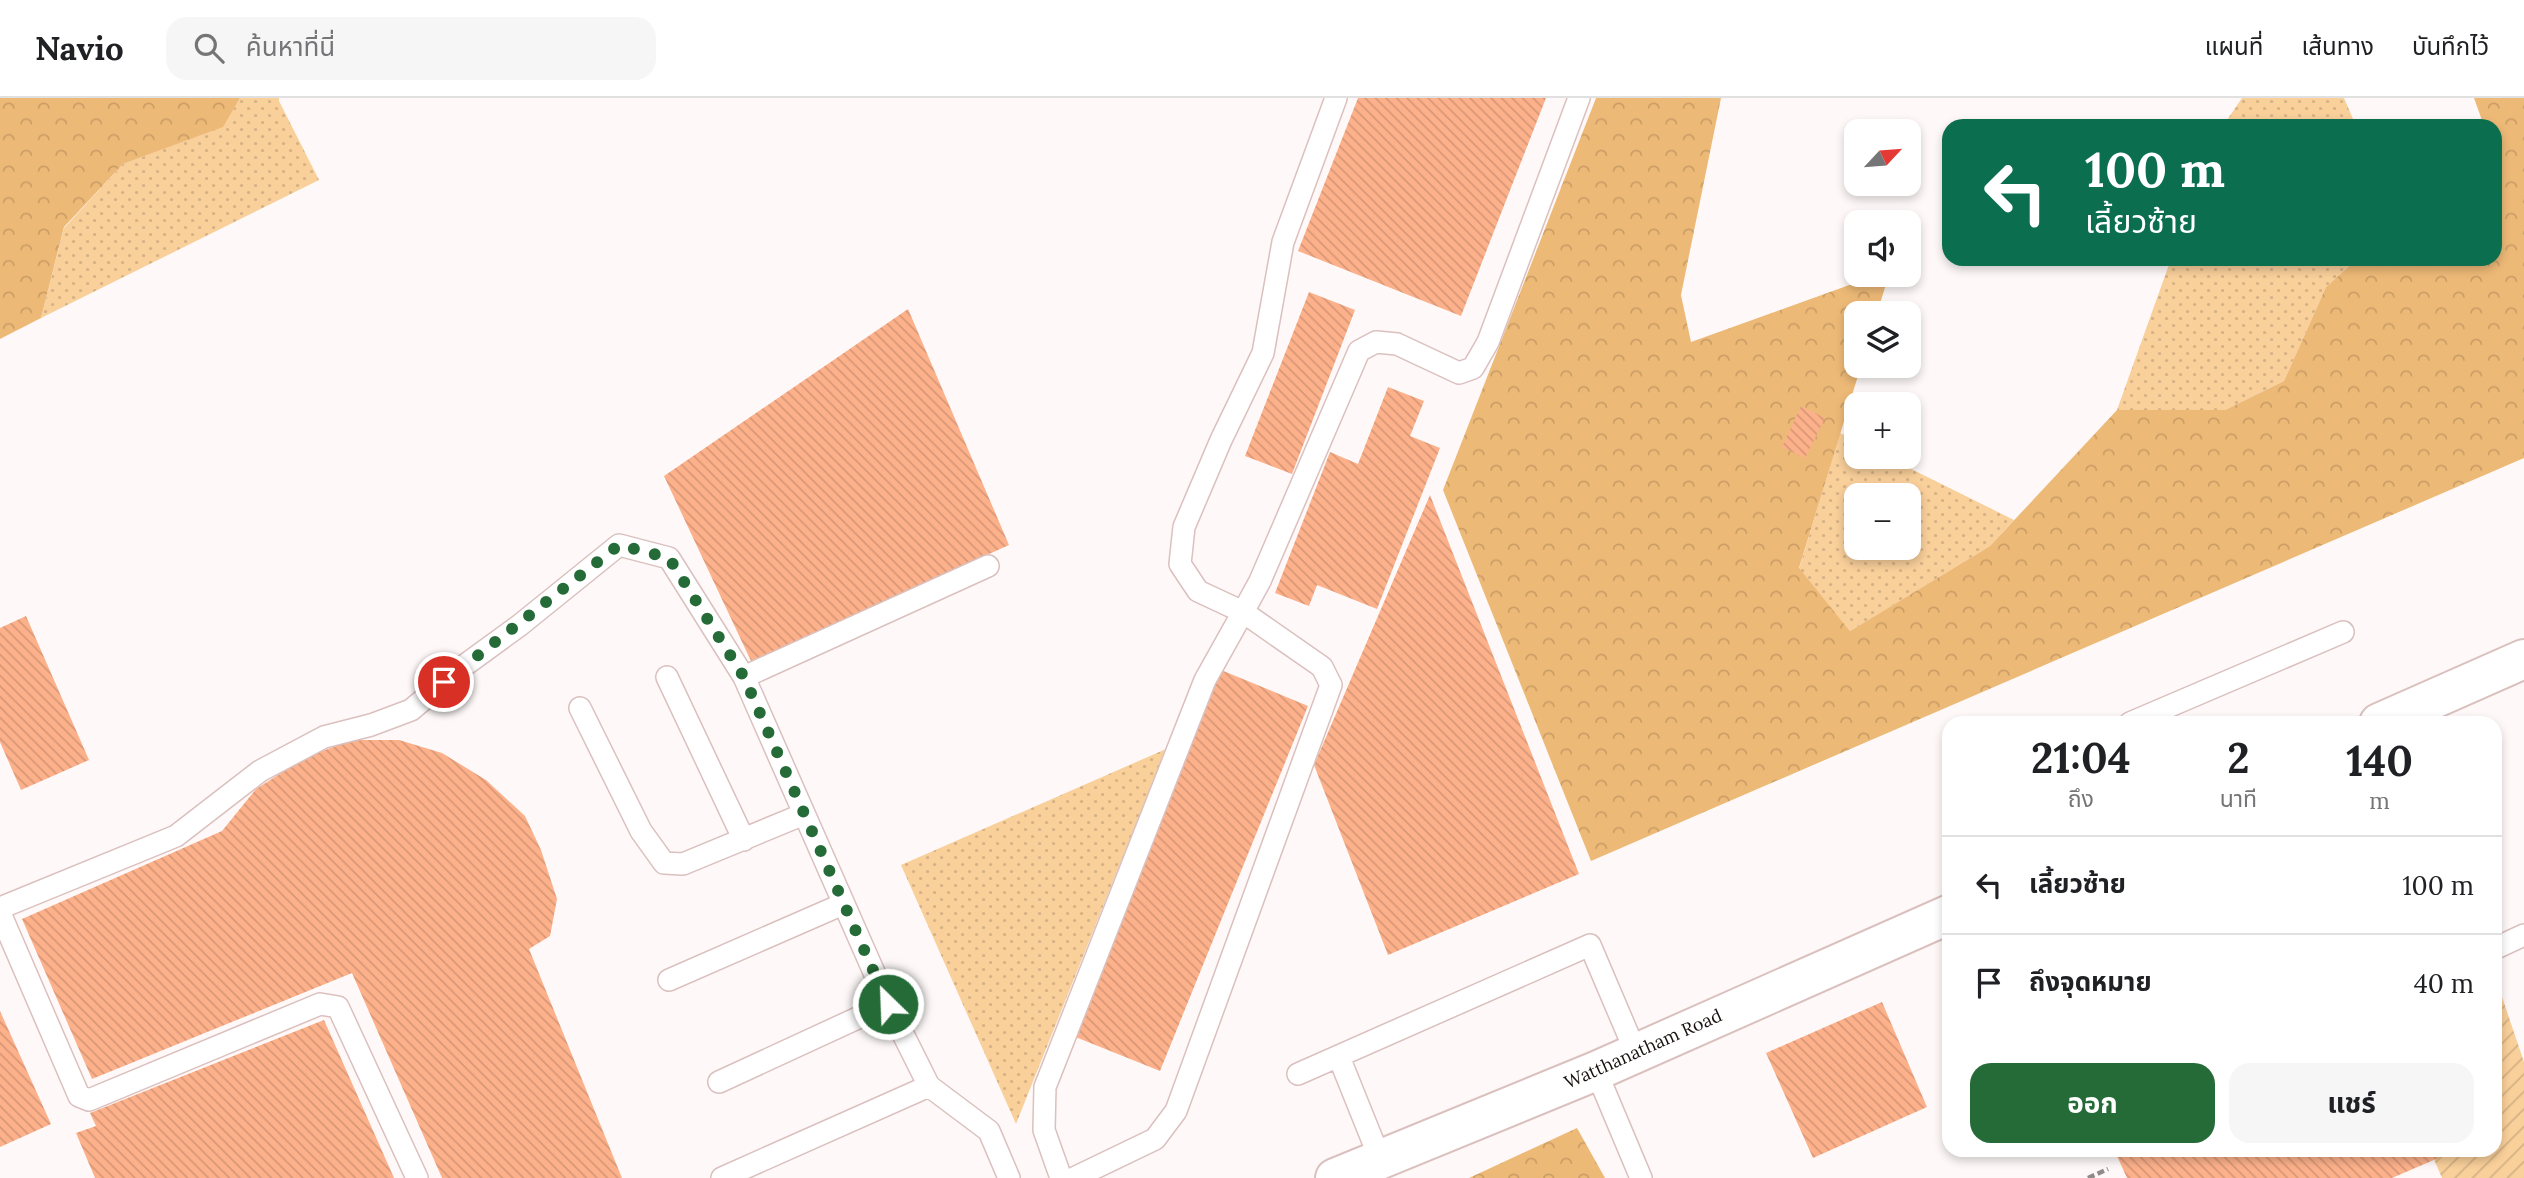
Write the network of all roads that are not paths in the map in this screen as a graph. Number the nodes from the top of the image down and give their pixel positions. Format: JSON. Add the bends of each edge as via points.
{"nodes":[{"id":1,"x":1336,"y":98,"type":"edge"},
{"id":2,"x":1579,"y":98,"type":"edge"},
{"id":3,"x":988,"y":566,"type":"dead end"},
{"id":4,"x":1243,"y":612,"type":"junction"},
{"id":5,"x":2343,"y":632,"type":"dead end"},
{"id":6,"x":2524,"y":659,"type":"edge"},
{"id":7,"x":667,"y":677,"type":"dead end"},
{"id":8,"x":744,"y":677,"type":"junction"},
{"id":9,"x":580,"y":708,"type":"dead end"},
{"id":10,"x":2146,"y":716,"type":"edge"},
{"id":11,"x":2403,"y":716,"type":"edge"},
{"id":12,"x":804,"y":814,"type":"junction"},
{"id":13,"x":744,"y":840,"type":"junction"},
{"id":14,"x":843,"y":904,"type":"junction"},
{"id":15,"x":0,"y":911,"type":"edge"},
{"id":16,"x":1942,"y":918,"type":"edge"},
{"id":17,"x":2524,"y":935,"type":"edge"},
{"id":18,"x":2502,"y":940,"type":"edge"},
{"id":19,"x":669,"y":980,"type":"dead end"},
{"id":20,"x":888,"y":1004,"type":"junction"},
{"id":21,"x":1636,"y":1053,"type":"junction"},
{"id":22,"x":1339,"y":1057,"type":"junction"},
{"id":23,"x":1596,"y":1071,"type":"junction"},
{"id":24,"x":1298,"y":1074,"type":"dead end"},
{"id":25,"x":719,"y":1083,"type":"dead end"},
{"id":26,"x":929,"y":1086,"type":"junction"},
{"id":27,"x":1380,"y":1159,"type":"junction"},
{"id":28,"x":417,"y":1178,"type":"edge"},
{"id":29,"x":722,"y":1178,"type":"edge"},
{"id":30,"x":1009,"y":1178,"type":"edge"},
{"id":31,"x":1061,"y":1178,"type":"edge"},
{"id":32,"x":1073,"y":1178,"type":"edge"},
{"id":33,"x":1335,"y":1178,"type":"edge"},
{"id":34,"x":1641,"y":1178,"type":"edge"}],
"edges":[{"from":1,"to":4,"type":"lane","via":[[1283,242],[1263,353],[1184,527],[1180,564],[1198,591]]},
{"from":2,"to":4,"type":"lane","via":[[1488,342],[1473,368],[1459,373],[1397,344],[1377,342],[1359,351]]},
{"from":3,"to":8,"type":"lane"},
{"from":4,"to":31,"type":"lane","via":[[1205,680],[1045,1087],[1044,1130]]},
{"from":4,"to":32,"type":"lane","via":[[1322,667],[1331,685],[1176,1111],[1155,1139]]},
{"from":5,"to":10,"type":"lane"},
{"from":6,"to":11,"type":"street"},
{"from":7,"to":13,"type":"lane"},
{"from":8,"to":12,"type":"lane"},
{"from":8,"to":15,"type":"lane","via":[[669,558],[619,545],[411,710],[324,737],[260,771],[176,836]]},
{"from":9,"to":13,"type":"lane","via":[[641,831],[664,863],[684,864]]},
{"from":12,"to":13,"type":"lane"},
{"from":12,"to":14,"type":"lane"},
{"from":14,"to":19,"type":"lane"},
{"from":14,"to":20,"type":"lane"},
{"from":15,"to":28,"type":"lane","via":[[79,1096],[89,1100],[320,1004],[338,1007]]},
{"from":16,"to":21,"type":"street","name":"Watthanatham Road"},
{"from":17,"to":18,"type":"lane"},
{"from":20,"to":25,"type":"lane"},
{"from":20,"to":26,"type":"lane"},
{"from":21,"to":22,"type":"lane","via":[[1590,945]]},
{"from":21,"to":23,"type":"street","name":"Watthanatham Road"},
{"from":22,"to":24,"type":"lane"},
{"from":22,"to":27,"type":"lane"},
{"from":23,"to":27,"type":"street","name":"Watthanatham Road"},
{"from":23,"to":34,"type":"lane"},
{"from":26,"to":29,"type":"lane"},
{"from":26,"to":30,"type":"lane","via":[[989,1131]]},
{"from":27,"to":33,"type":"street","name":"Watthanatham Road"}]}
